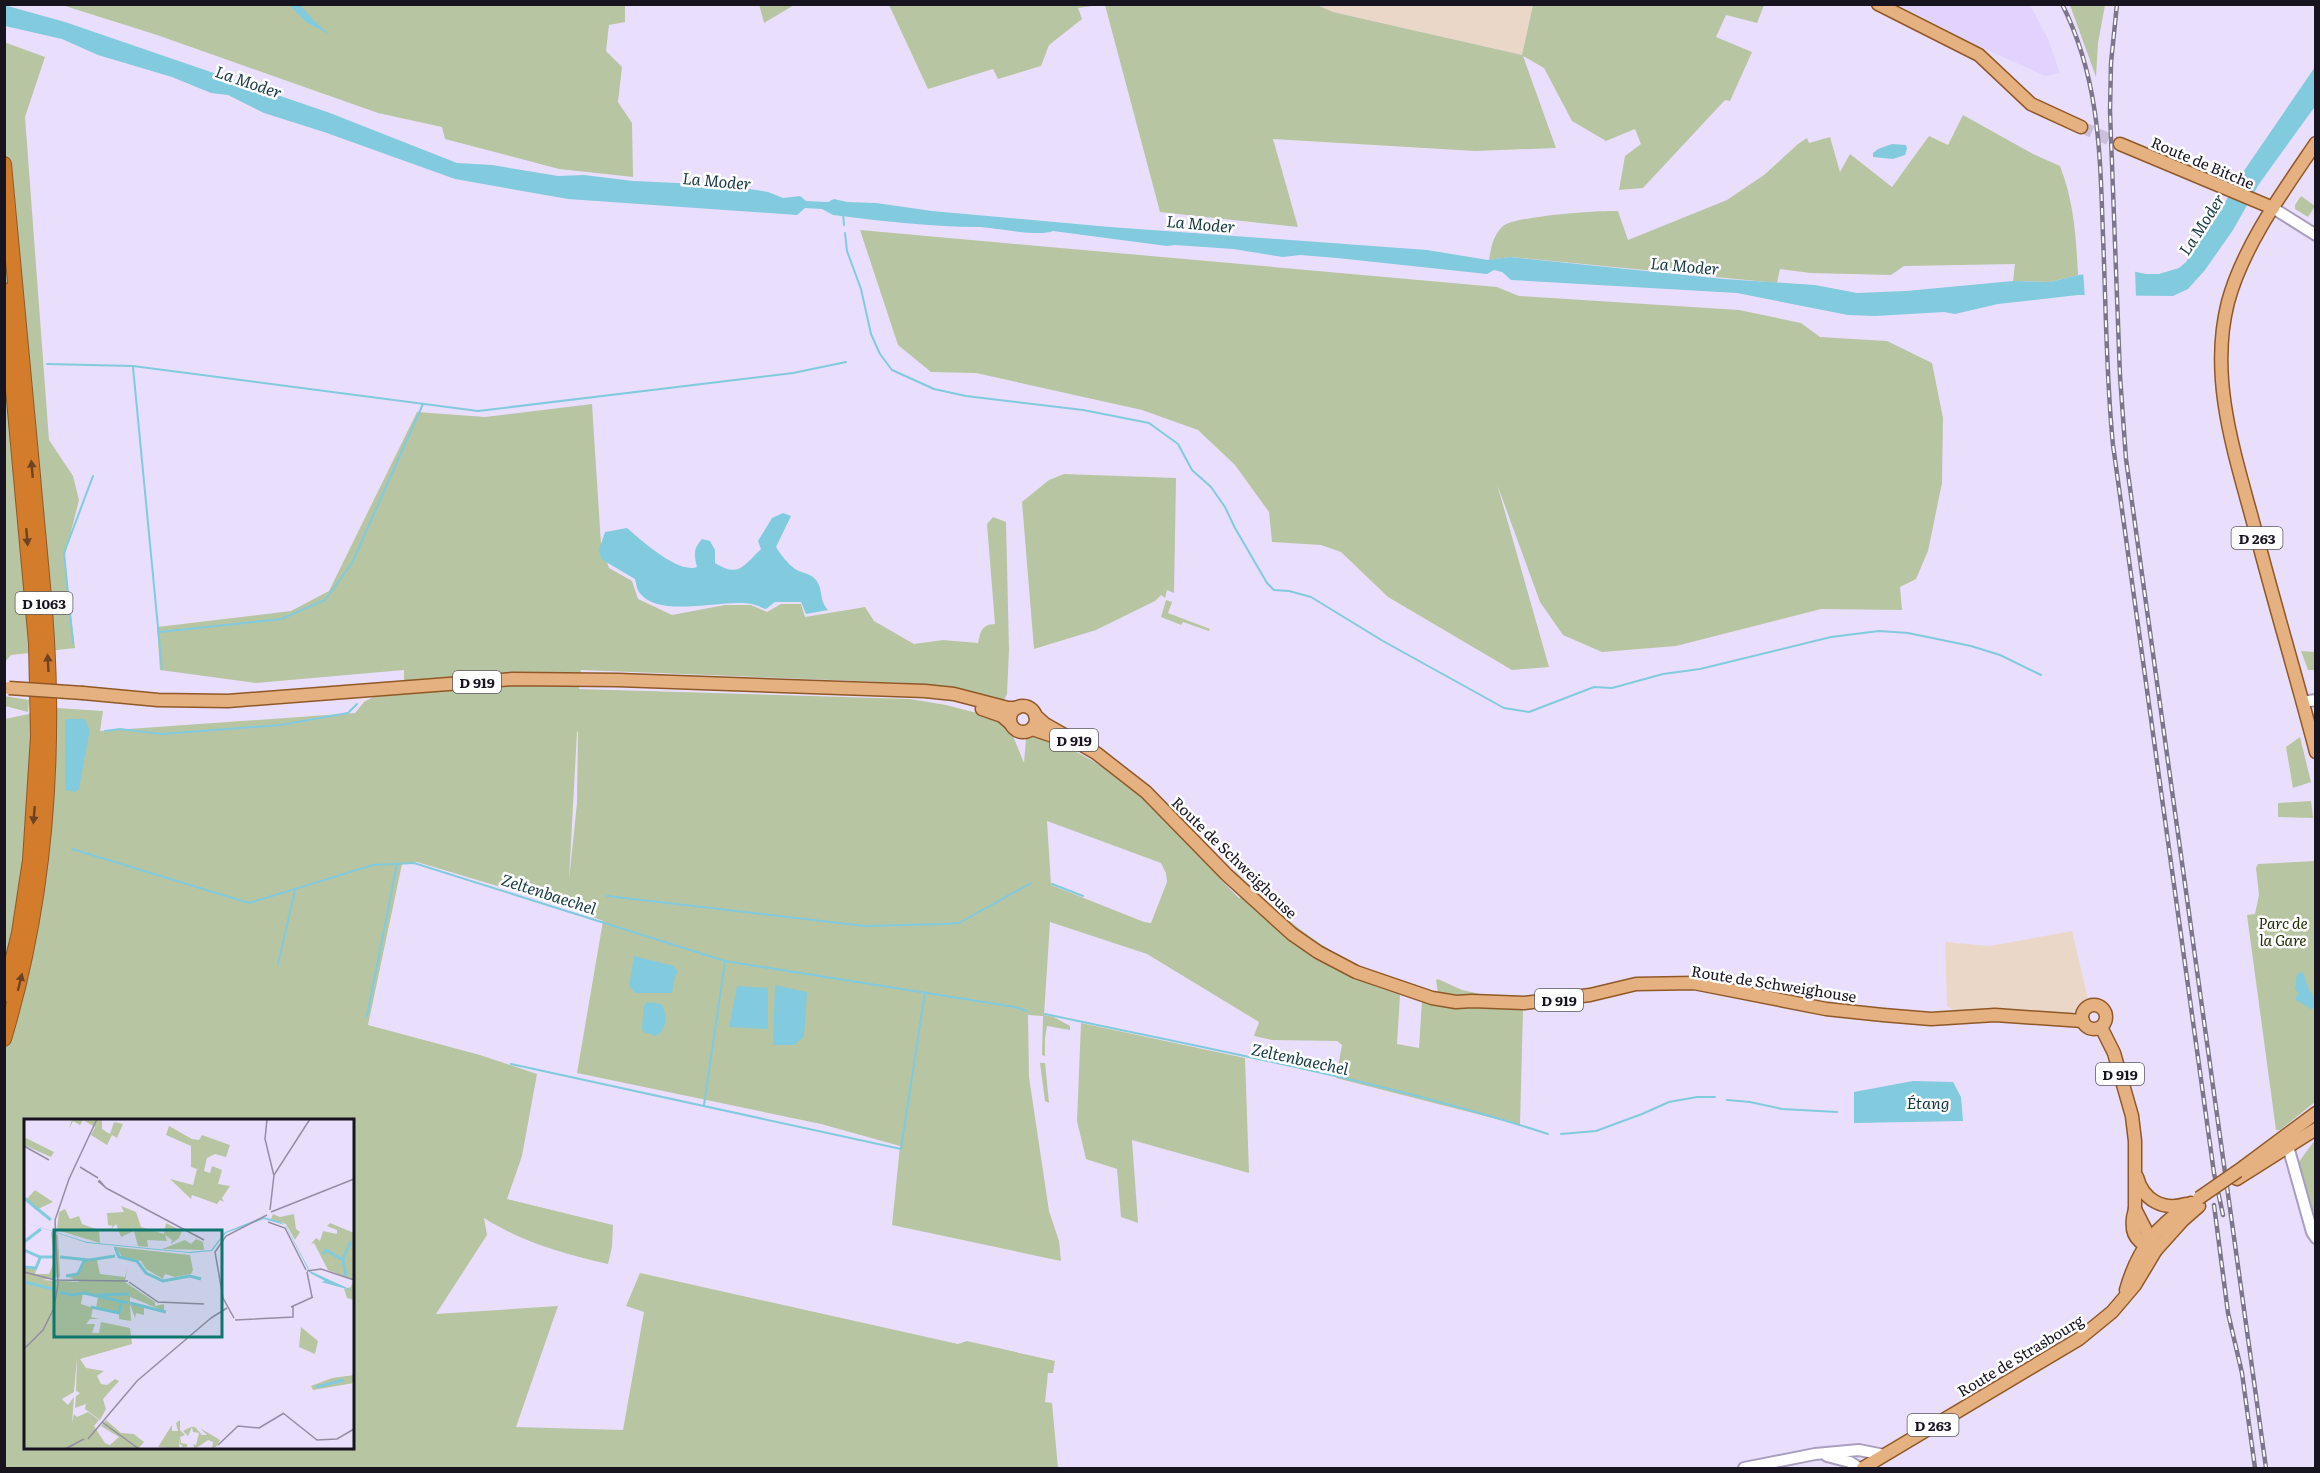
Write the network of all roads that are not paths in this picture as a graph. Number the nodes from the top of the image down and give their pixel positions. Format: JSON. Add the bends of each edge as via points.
{"nodes":[{"id":1,"x":1878,"y":4,"type":"edge"},
{"id":2,"x":2081,"y":127,"type":"tunnel mouth"},
{"id":3,"x":2316,"y":143,"type":"edge"},
{"id":4,"x":2120,"y":144,"type":"tunnel mouth"},
{"id":5,"x":4,"y":164,"type":"edge"},
{"id":6,"x":2274,"y":208,"type":"junction"},
{"id":7,"x":2316,"y":235,"type":"edge"},
{"id":8,"x":4,"y":291,"type":"edge"},
{"id":9,"x":7,"y":688,"type":"edge"},
{"id":10,"x":871,"y":690,"type":"junction"},
{"id":11,"x":2316,"y":700,"type":"edge"},
{"id":12,"x":2302,"y":702,"type":"junction"},
{"id":13,"x":1017,"y":708,"type":"junction"},
{"id":14,"x":1035,"y":715,"type":"junction"},
{"id":15,"x":1010,"y":723,"type":"junction"},
{"id":16,"x":1032,"y":729,"type":"junction"},
{"id":17,"x":2316,"y":752,"type":"edge"},
{"id":18,"x":1113,"y":766,"type":"junction"},
{"id":19,"x":4,"y":995,"type":"edge"},
{"id":20,"x":2082,"y":1021,"type":"junction"},
{"id":21,"x":2101,"y":1027,"type":"junction"},
{"id":22,"x":4,"y":1039,"type":"edge"},
{"id":23,"x":2316,"y":1113,"type":"edge"},
{"id":24,"x":2316,"y":1119,"type":"edge"},
{"id":25,"x":2316,"y":1129,"type":"edge"},
{"id":26,"x":2288,"y":1147,"type":"junction"},
{"id":27,"x":2135,"y":1163,"type":"junction"},
{"id":28,"x":2238,"y":1175,"type":"junction"},
{"id":29,"x":2198,"y":1202,"type":"junction"},
{"id":30,"x":2316,"y":1238,"type":"edge"},
{"id":31,"x":2150,"y":1244,"type":"junction"},
{"id":32,"x":1815,"y":1454,"type":"junction"},
{"id":33,"x":1884,"y":1455,"type":"junction"},
{"id":34,"x":1743,"y":1468,"type":"edge"},
{"id":35,"x":1861,"y":1468,"type":"edge"}],
"edges":[{"from":1,"to":2,"type":"main road","via":[[1978,56],[2031,104]]},
{"from":3,"to":6,"type":"main road"},
{"from":4,"to":6,"type":"main road","name":"Route de Bitche"},
{"from":22,"to":5,"type":"highway","number":"D 1063","one_way":true,"via":[[22,974],[37,892],[49,738],[44,607]]},
{"from":6,"to":7,"type":"street"},
{"from":6,"to":12,"type":"main road","number":"D 263","via":[[2235,283],[2220,353],[2221,379],[2243,486]]},
{"from":8,"to":19,"type":"highway","number":"D 1063","one_way":true,"via":[[36,643],[38,736],[30,860],[19,933]]},
{"from":9,"to":10,"type":"main road","number":"D 919","bridge":true,"via":[[158,700],[228,701],[513,679]]},
{"from":10,"to":13,"type":"main road","number":"D 919","via":[[936,692]]},
{"from":10,"to":15,"type":"main road","number":"D 919","via":[[954,701],[998,714]]},
{"from":11,"to":12,"type":"street"},
{"from":12,"to":17,"type":"main road","number":"D 263"},
{"from":13,"to":14,"type":"main road","via":[[1027,707]]},
{"from":13,"to":15,"type":"main road"},
{"from":14,"to":16,"type":"main road"},
{"from":14,"to":18,"type":"main road","name":"Route de Schweighouse","number":"D 919"},
{"from":15,"to":16,"type":"main road","via":[[1020,732]]},
{"from":16,"to":18,"type":"main road","name":"Route de Schweighouse","number":"D 919"},
{"from":18,"to":20,"type":"main road","name":"Route de Schweighouse","number":"D 919","via":[[1156,801],[1228,876],[1292,934],[1356,972],[1432,998],[1524,1003],[1633,985],[1694,983],[1878,1015]]},
{"from":20,"to":21,"type":"main road","via":[[2091,1029]]},
{"from":20,"to":21,"type":"main road","via":[[2086,1009],[2097,1006],[2106,1016]]},
{"from":21,"to":27,"type":"main road","number":"D 919","via":[[2114,1053],[2131,1109]]},
{"from":23,"to":28,"type":"main road","name":"Route de Strasbourg","number":"D 263"},
{"from":24,"to":26,"type":"street","via":[[2289,1141]]},
{"from":25,"to":26,"type":"main road","name":"Route de Strasbourg","number":"D 263"},
{"from":26,"to":28,"type":"main road","name":"Route de Strasbourg","number":"D 263"},
{"from":26,"to":30,"type":"street"},
{"from":27,"to":29,"type":"main road","number":"D 919","via":[[2139,1184],[2152,1200],[2169,1207]]},
{"from":27,"to":31,"type":"main road","number":"D 919","via":[[2135,1208]]},
{"from":28,"to":29,"type":"main road","name":"Route de Strasbourg","number":"D 263","bridge":true},
{"from":29,"to":31,"type":"main road","name":"Route de Strasbourg","number":"D 263"},
{"from":29,"to":31,"type":"main road","name":"Route de Strasbourg","number":"D 263","via":[[2177,1213]]},
{"from":31,"to":33,"type":"main road","name":"Route de Strasbourg","number":"D 263","via":[[2130,1276],[2125,1296],[2098,1325]]},
{"from":32,"to":33,"type":"street","via":[[1859,1450]]},
{"from":32,"to":34,"type":"street"},
{"from":32,"to":35,"type":"street"},
{"from":33,"to":35,"type":"main road","name":"Route de Strasbourg","number":"D 263"}]}
